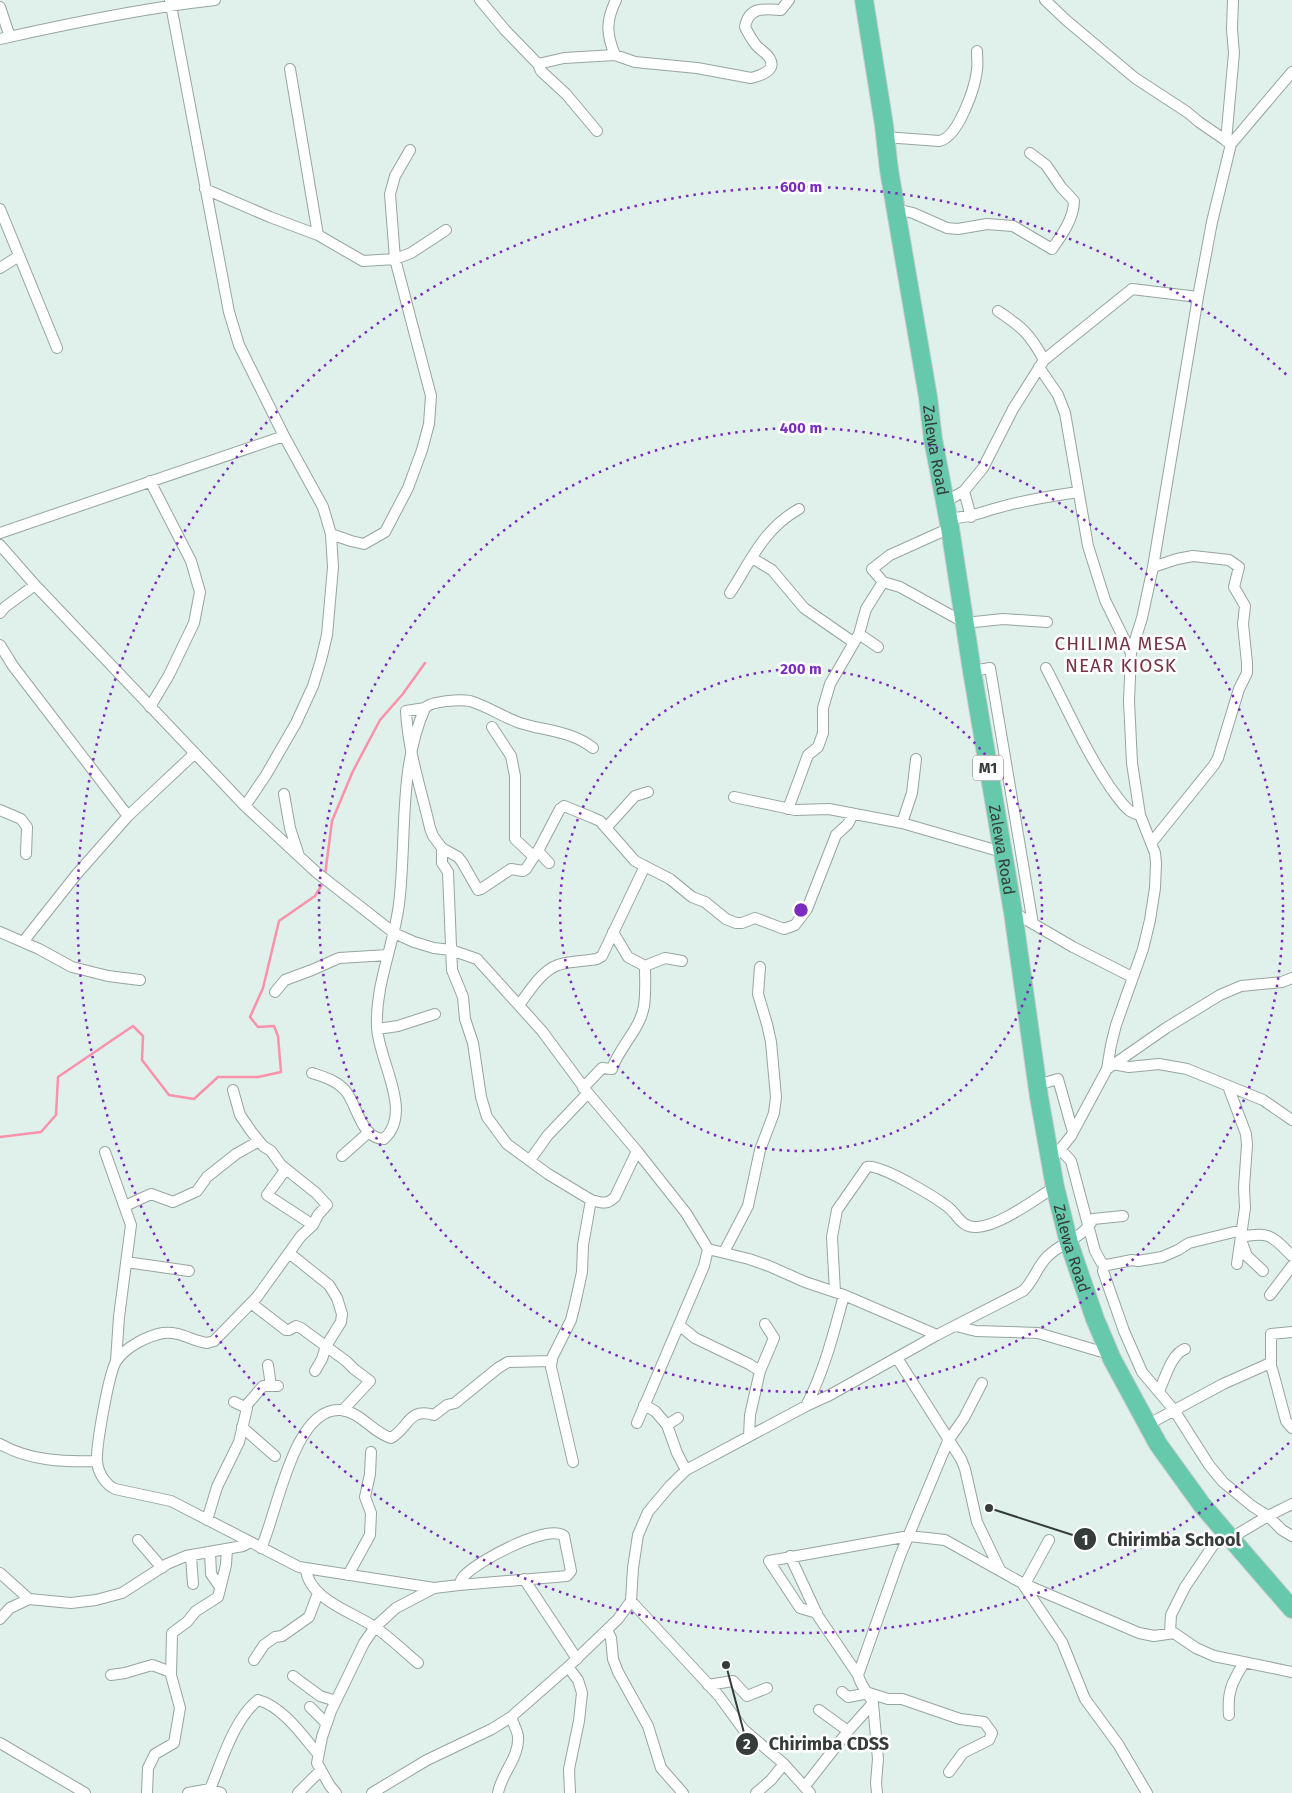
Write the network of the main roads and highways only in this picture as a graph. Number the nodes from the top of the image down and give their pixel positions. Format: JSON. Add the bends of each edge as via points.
{"nodes":[{"id":1,"x":864,"y":0,"type":"edge"},
{"id":2,"x":1292,"y":1609,"type":"edge"}],
"edges":[{"from":1,"to":2,"type":"highway","name":"Zalewa Road","number":"M1","via":[[934,448],[1013,912],[1037,1085],[1056,1155],[1055,1187],[1069,1243],[1109,1354],[1147,1425],[1202,1505]]}]}
